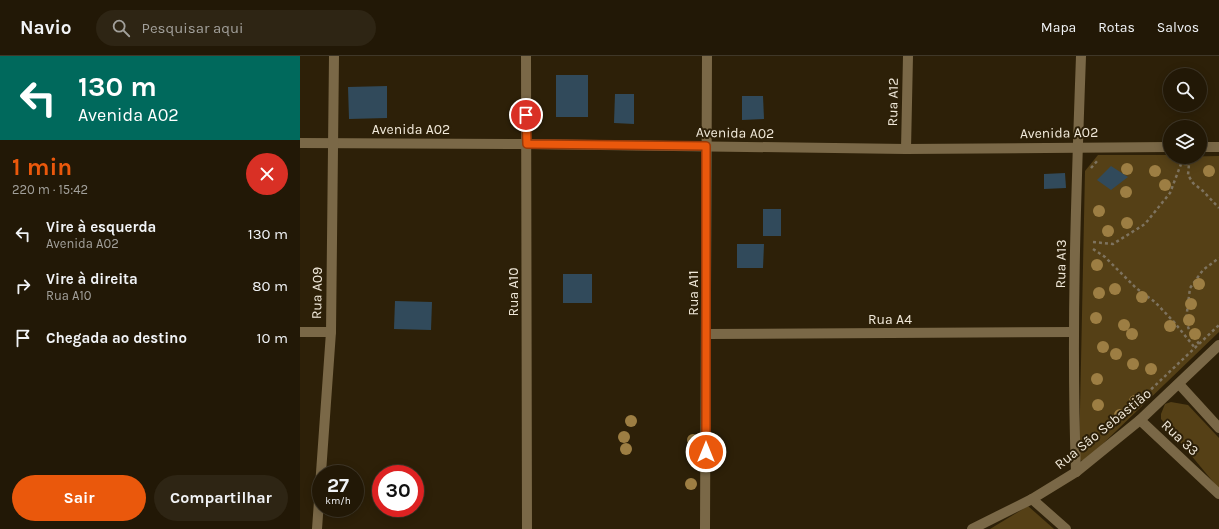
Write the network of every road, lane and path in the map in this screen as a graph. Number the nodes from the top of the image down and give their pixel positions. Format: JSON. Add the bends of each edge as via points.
{"nodes":[{"id":1,"x":334,"y":56,"type":"edge"},
{"id":2,"x":526,"y":56,"type":"edge"},
{"id":3,"x":707,"y":56,"type":"edge"},
{"id":4,"x":908,"y":56,"type":"edge"},
{"id":5,"x":1081,"y":56,"type":"edge"},
{"id":6,"x":300,"y":143,"type":"edge"},
{"id":7,"x":332,"y":143,"type":"junction"},
{"id":8,"x":527,"y":144,"type":"junction"},
{"id":9,"x":706,"y":146,"type":"junction"},
{"id":10,"x":1078,"y":147,"type":"junction"},
{"id":11,"x":1163,"y":147,"type":"edge"},
{"id":12,"x":1207,"y":147,"type":"edge"},
{"id":13,"x":1219,"y":147,"type":"edge"},
{"id":14,"x":906,"y":149,"type":"junction"},
{"id":15,"x":1219,"y":208,"type":"edge"},
{"id":16,"x":1093,"y":242,"type":"dead end"},
{"id":17,"x":1093,"y":249,"type":"dead end"},
{"id":18,"x":1219,"y":258,"type":"edge"},
{"id":19,"x":1219,"y":325,"type":"edge"},
{"id":20,"x":300,"y":332,"type":"edge"},
{"id":21,"x":331,"y":332,"type":"junction"},
{"id":22,"x":1074,"y":332,"type":"junction"},
{"id":23,"x":707,"y":334,"type":"junction"},
{"id":24,"x":1199,"y":344,"type":"junction"},
{"id":25,"x":1219,"y":345,"type":"edge"},
{"id":26,"x":1194,"y":348,"type":"junction"},
{"id":27,"x":1179,"y":384,"type":"junction"},
{"id":28,"x":1121,"y":418,"type":"dead end"},
{"id":29,"x":1140,"y":420,"type":"junction"},
{"id":30,"x":1219,"y":428,"type":"edge"},
{"id":31,"x":1076,"y":472,"type":"junction"},
{"id":32,"x":1219,"y":494,"type":"edge"},
{"id":33,"x":1032,"y":499,"type":"junction"},
{"id":34,"x":317,"y":529,"type":"edge"},
{"id":35,"x":527,"y":529,"type":"edge"},
{"id":36,"x":705,"y":529,"type":"edge"},
{"id":37,"x":973,"y":529,"type":"edge"},
{"id":38,"x":1066,"y":529,"type":"edge"}],
"edges":[{"from":1,"to":7,"type":"street","name":"Rua A09"},
{"from":2,"to":8,"type":"street","name":"Rua A10"},
{"from":3,"to":9,"type":"street","name":"Rua A11"},
{"from":4,"to":14,"type":"street","name":"Rua A12"},
{"from":5,"to":10,"type":"street","name":"Rua A13"},
{"from":6,"to":7,"type":"street","name":"Avenida A02"},
{"from":7,"to":8,"type":"street","name":"Avenida A02"},
{"from":7,"to":21,"type":"street","name":"Rua A09"},
{"from":8,"to":9,"type":"street","name":"Avenida A02"},
{"from":8,"to":35,"type":"street","name":"Rua A10"},
{"from":9,"to":14,"type":"street","name":"Avenida A02"},
{"from":9,"to":23,"type":"street","name":"Rua A11"},
{"from":10,"to":11,"type":"street","name":"Avenida A02"},
{"from":10,"to":14,"type":"street","name":"Avenida A02"},
{"from":10,"to":22,"type":"street","name":"Rua A13"},
{"from":12,"to":13,"type":"street"},
{"from":15,"to":16,"type":"path","via":[[1193,183],[1188,175],[1189,164],[1181,164],[1170,193],[1145,224],[1113,244]]},
{"from":17,"to":26,"type":"path","via":[[1155,302]]},
{"from":18,"to":24,"type":"path","via":[[1202,270],[1190,288],[1186,320],[1189,330]]},
{"from":19,"to":24,"type":"path"},
{"from":20,"to":21,"type":"street"},
{"from":21,"to":34,"type":"street","name":"Rua A09"},
{"from":22,"to":23,"type":"street","name":"Rua A4"},
{"from":22,"to":31,"type":"street","name":"Rua A13"},
{"from":23,"to":36,"type":"street","name":"Rua A11"},
{"from":24,"to":26,"type":"path","via":[[1196,350]]},
{"from":25,"to":27,"type":"street","name":"Rua São Sebastião"},
{"from":26,"to":28,"type":"path"},
{"from":27,"to":29,"type":"street","name":"Rua São Sebastião"},
{"from":27,"to":30,"type":"street"},
{"from":29,"to":31,"type":"street","name":"Rua São Sebastião"},
{"from":29,"to":32,"type":"street","name":"Rua 33"},
{"from":31,"to":33,"type":"street","name":"Rua São Sebastião"},
{"from":33,"to":37,"type":"street","name":"Rua São Sebastião"},
{"from":33,"to":38,"type":"street"}]}
